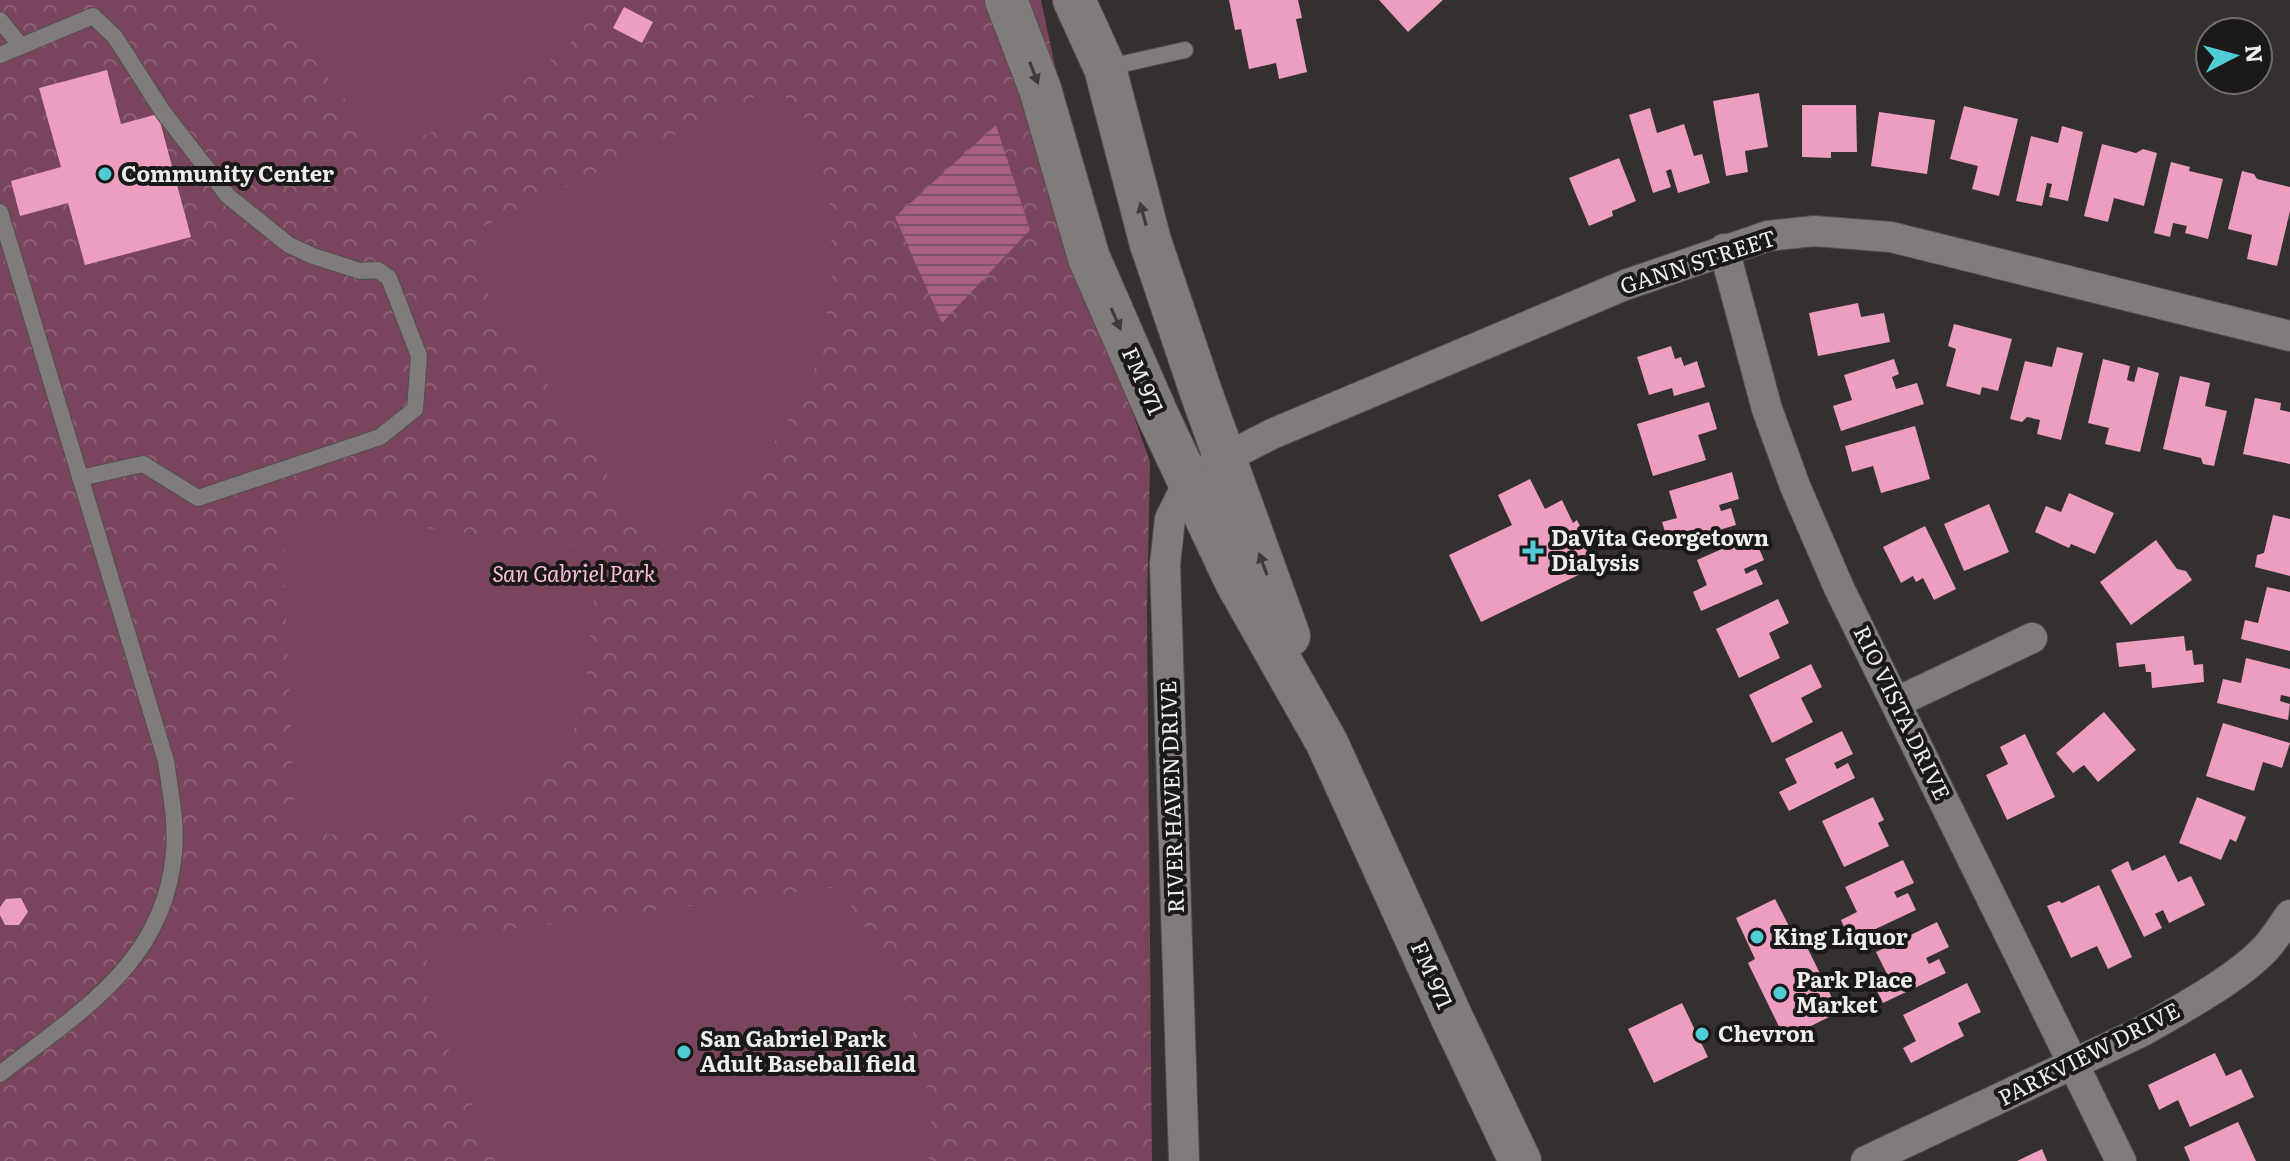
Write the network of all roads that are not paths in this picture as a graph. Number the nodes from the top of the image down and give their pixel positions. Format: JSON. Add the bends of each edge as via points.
{"nodes":[{"id":1,"x":1006,"y":0,"type":"edge"},
{"id":2,"x":1074,"y":0,"type":"edge"},
{"id":3,"x":0,"y":20,"type":"edge"},
{"id":4,"x":21,"y":46,"type":"junction"},
{"id":5,"x":1185,"y":50,"type":"dead end"},
{"id":6,"x":0,"y":55,"type":"edge"},
{"id":7,"x":1105,"y":68,"type":"junction"},
{"id":8,"x":0,"y":212,"type":"edge"},
{"id":9,"x":1724,"y":249,"type":"junction"},
{"id":10,"x":2290,"y":336,"type":"edge"},
{"id":11,"x":1225,"y":458,"type":"junction"},
{"id":12,"x":80,"y":478,"type":"junction"},
{"id":13,"x":1189,"y":481,"type":"junction"},
{"id":14,"x":2032,"y":638,"type":"dead end"},
{"id":15,"x":1897,"y":702,"type":"junction"},
{"id":16,"x":1327,"y":743,"type":"junction"},
{"id":17,"x":2290,"y":915,"type":"edge"},
{"id":18,"x":2074,"y":1063,"type":"junction"},
{"id":19,"x":0,"y":1074,"type":"edge"},
{"id":20,"x":1184,"y":1161,"type":"edge"},
{"id":21,"x":1520,"y":1161,"type":"edge"},
{"id":22,"x":1866,"y":1161,"type":"edge"},
{"id":23,"x":2121,"y":1161,"type":"edge"}],
"edges":[{"from":1,"to":13,"type":"main road","name":"FM 971","number":"FM 971","one_way":true,"via":[[1040,89],[1089,258]]},
{"from":2,"to":7,"type":"main road","name":"FM 971","number":"FM 971"},
{"from":3,"to":4,"type":"lane"},
{"from":4,"to":6,"type":"lane"},
{"from":4,"to":12,"type":"lane","via":[[93,16],[115,37],[163,112],[228,196],[289,245],[360,271],[378,270],[389,278],[419,356],[415,409],[380,437],[198,498],[143,464]]},
{"from":5,"to":7,"type":"lane"},
{"from":11,"to":7,"type":"main road","name":"FM 971","number":"FM 971","one_way":true,"via":[[1150,241]]},
{"from":8,"to":12,"type":"lane"},
{"from":9,"to":10,"type":"street","name":"GANN STREET","via":[[1768,236],[1814,231],[1891,237]]},
{"from":9,"to":11,"type":"street","name":"GANN STREET","via":[[1625,285]]},
{"from":9,"to":15,"type":"street","name":"RIO VISTA DRIVE","via":[[1767,409],[1795,486]]},
{"from":11,"to":13,"type":"street"},
{"from":16,"to":11,"type":"main road","name":"FM 971","number":"FM 971","one_way":true},
{"from":12,"to":19,"type":"lane","via":[[166,761],[174,852],[153,932],[112,986]]},
{"from":13,"to":16,"type":"main road","name":"FM 971","number":"FM 971","via":[[1236,582]]},
{"from":13,"to":20,"type":"street","name":"RIVER HAVEN DRIVE","via":[[1170,519],[1165,564]]},
{"from":14,"to":15,"type":"street"},
{"from":15,"to":18,"type":"street","name":"RIO VISTA DRIVE"},
{"from":16,"to":21,"type":"main road","name":"FM 971","number":"FM 971"},
{"from":17,"to":18,"type":"street","name":"PARKVIEW DRIVE","via":[[2264,950],[2234,974],[2141,1032]]},
{"from":18,"to":22,"type":"street","name":"PARKVIEW DRIVE"},
{"from":18,"to":23,"type":"street","name":"RIO VISTA DRIVE"}]}
